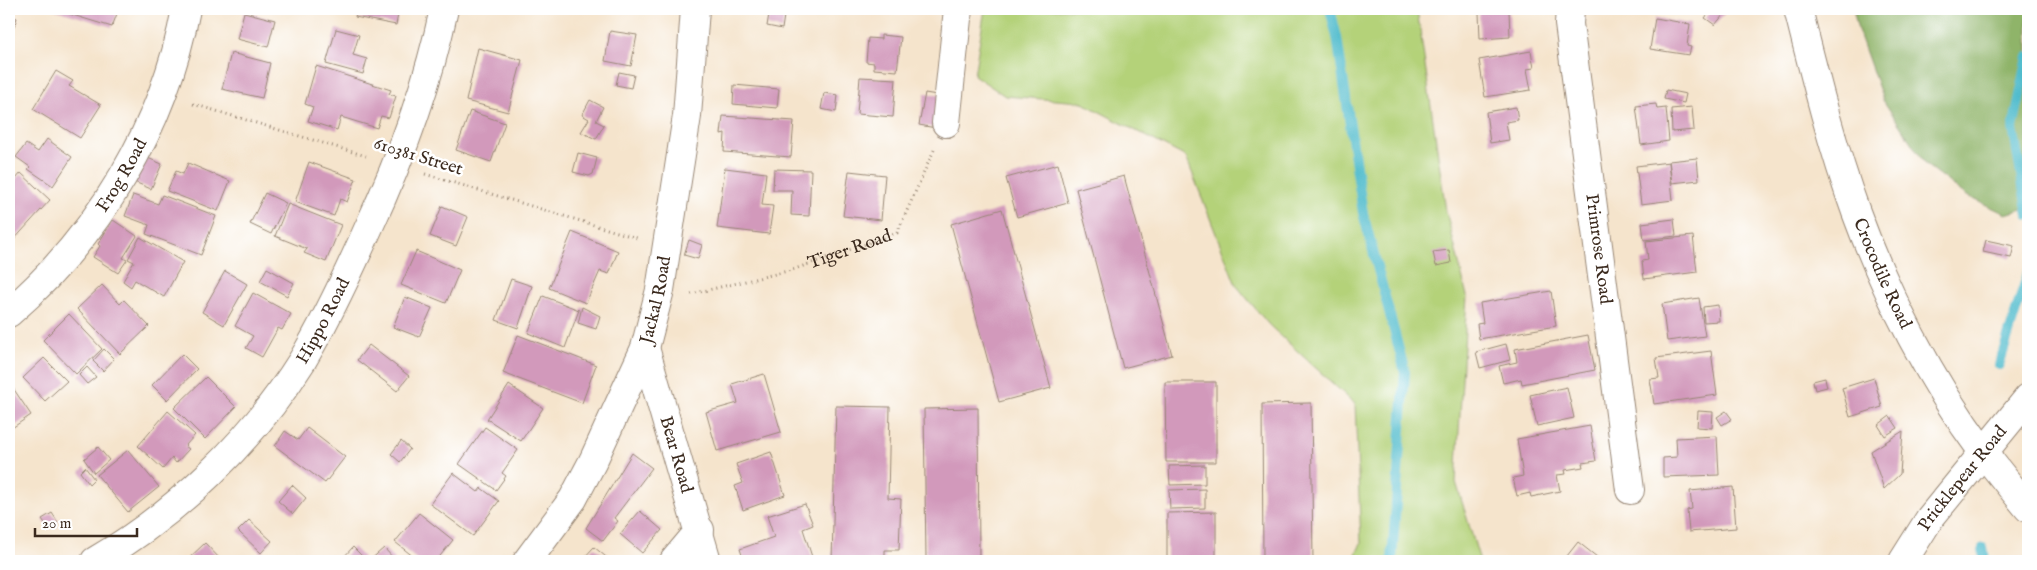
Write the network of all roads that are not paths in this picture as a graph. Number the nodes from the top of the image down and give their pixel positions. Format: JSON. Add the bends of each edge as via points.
{"nodes":[{"id":1,"x":186,"y":9,"type":"edge"},
{"id":2,"x":444,"y":9,"type":"edge"},
{"id":3,"x":694,"y":9,"type":"edge"},
{"id":4,"x":958,"y":9,"type":"edge"},
{"id":5,"x":1570,"y":9,"type":"edge"},
{"id":6,"x":1798,"y":9,"type":"edge"},
{"id":7,"x":946,"y":123,"type":"road end"},
{"id":8,"x":9,"y":313,"type":"edge"},
{"id":9,"x":645,"y":348,"type":"junction"},
{"id":10,"x":2028,"y":398,"type":"edge"},
{"id":11,"x":1983,"y":451,"type":"junction"},
{"id":12,"x":1630,"y":490,"type":"dead end"},
{"id":13,"x":2028,"y":508,"type":"edge"},
{"id":14,"x":700,"y":530,"type":"junction"},
{"id":15,"x":95,"y":561,"type":"edge"},
{"id":16,"x":527,"y":561,"type":"edge"},
{"id":17,"x":674,"y":561,"type":"edge"},
{"id":18,"x":707,"y":561,"type":"edge"},
{"id":19,"x":1903,"y":561,"type":"edge"}],
"edges":[{"from":1,"to":8,"type":"street","name":"Frog Road","via":[[161,95],[121,182],[81,237],[34,291]]},
{"from":2,"to":15,"type":"street","name":"Hippo Road","via":[[416,114],[397,165],[344,282],[302,360],[253,426],[183,498],[149,526]]},
{"from":3,"to":9,"type":"street","name":"Jackal Road","via":[[687,116],[667,247]]},
{"from":4,"to":7,"type":"street"},
{"from":5,"to":12,"type":"street","name":"Primrose Road","via":[[1569,24]]},
{"from":6,"to":11,"type":"street","name":"Crocodile Road","via":[[1818,89],[1856,212],[1904,319],[1935,378]]},
{"from":9,"to":14,"type":"street","name":"Bear Road"},
{"from":9,"to":16,"type":"street","name":"Jackal Road","via":[[573,499]]},
{"from":10,"to":11,"type":"street","name":"Pricklepear Road"},
{"from":11,"to":13,"type":"street","name":"Crocodile Road"},
{"from":11,"to":19,"type":"street","name":"Pricklepear Road","via":[[1930,518]]},
{"from":14,"to":17,"type":"street"},
{"from":14,"to":18,"type":"street","name":"Bear Road"}]}
